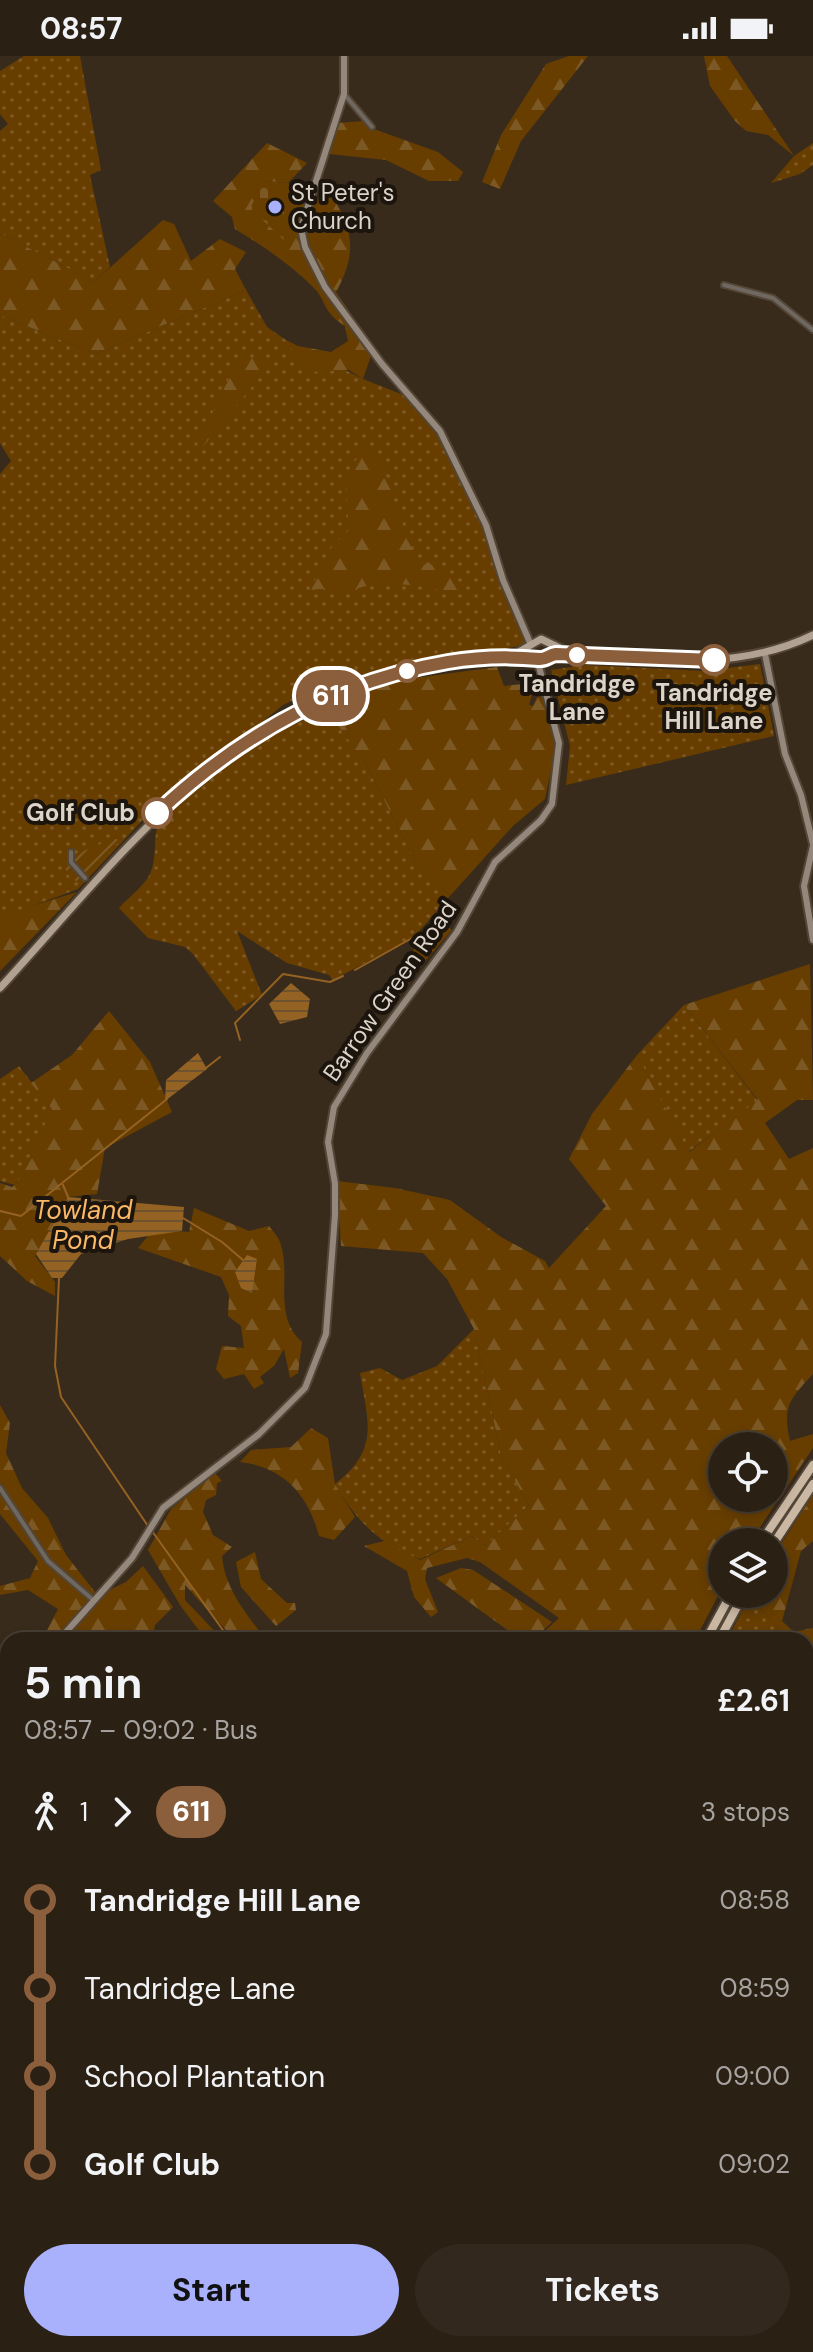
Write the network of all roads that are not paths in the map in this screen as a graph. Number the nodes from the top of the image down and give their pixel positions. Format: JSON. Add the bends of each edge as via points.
{"nodes":[{"id":1,"x":344,"y":56,"type":"edge"},
{"id":2,"x":344,"y":94,"type":"junction"},
{"id":3,"x":351,"y":106,"type":"junction"},
{"id":4,"x":340,"y":108,"type":"junction"},
{"id":5,"x":372,"y":127,"type":"dead end"},
{"id":6,"x":724,"y":285,"type":"dead end"},
{"id":7,"x":813,"y":330,"type":"edge"},
{"id":8,"x":813,"y":635,"type":"edge"},
{"id":9,"x":534,"y":644,"type":"junction"},
{"id":10,"x":549,"y":644,"type":"junction"},
{"id":11,"x":765,"y":654,"type":"junction"},
{"id":12,"x":511,"y":655,"type":"junction"},
{"id":13,"x":576,"y":655,"type":"junction"},
{"id":14,"x":541,"y":657,"type":"junction"},
{"id":15,"x":813,"y":845,"type":"edge"},
{"id":16,"x":71,"y":852,"type":"dead end"},
{"id":17,"x":85,"y":878,"type":"dead end"},
{"id":18,"x":813,"y":940,"type":"edge"},
{"id":19,"x":0,"y":988,"type":"edge"},
{"id":20,"x":813,"y":1465,"type":"edge"},
{"id":21,"x":813,"y":1484,"type":"edge"},
{"id":22,"x":0,"y":1488,"type":"edge"},
{"id":23,"x":770,"y":1528,"type":"edge"},
{"id":24,"x":784,"y":1528,"type":"edge"},
{"id":25,"x":92,"y":1599,"type":"junction"},
{"id":26,"x":723,"y":1608,"type":"edge"},
{"id":27,"x":736,"y":1608,"type":"edge"},
{"id":28,"x":65,"y":1632,"type":"edge"},
{"id":29,"x":710,"y":1632,"type":"edge"},
{"id":30,"x":723,"y":1632,"type":"edge"}],
"edges":[{"from":1,"to":2,"type":"street"},
{"from":2,"to":3,"type":"street"},
{"from":2,"to":4,"type":"street"},
{"from":3,"to":4,"type":"street"},
{"from":3,"to":5,"type":"street"},
{"from":4,"to":9,"type":"street","via":[[301,228],[305,247],[325,287],[364,341],[440,431],[486,525],[509,594]]},
{"from":6,"to":7,"type":"street","via":[[773,298]]},
{"from":8,"to":11,"type":"main road"},
{"from":9,"to":10,"type":"main road"},
{"from":9,"to":12,"type":"main road"},
{"from":9,"to":14,"type":"main road"},
{"from":10,"to":13,"type":"main road"},
{"from":10,"to":14,"type":"main road"},
{"from":11,"to":13,"type":"main road","via":[[720,660]]},
{"from":11,"to":15,"type":"street","via":[[773,708]]},
{"from":12,"to":14,"type":"main road"},
{"from":12,"to":19,"type":"main road","via":[[447,662],[377,680],[325,698],[255,736],[154,817]]},
{"from":13,"to":14,"type":"main road"},
{"from":14,"to":25,"type":"street","name":"Barrow Green Road","via":[[559,743],[552,804],[495,862],[457,932],[367,1053],[334,1107],[328,1142],[335,1215],[326,1334],[305,1388],[259,1434],[163,1508],[132,1558]]},
{"from":15,"to":18,"type":"street","via":[[804,886]]},
{"from":16,"to":17,"type":"street","via":[[71,862]]},
{"from":20,"to":23,"type":"highway"},
{"from":21,"to":24,"type":"highway"},
{"from":22,"to":25,"type":"street","via":[[48,1561]]},
{"from":25,"to":28,"type":"street","name":"Barrow Green Road"},
{"from":26,"to":29,"type":"highway"},
{"from":27,"to":30,"type":"highway"}]}
